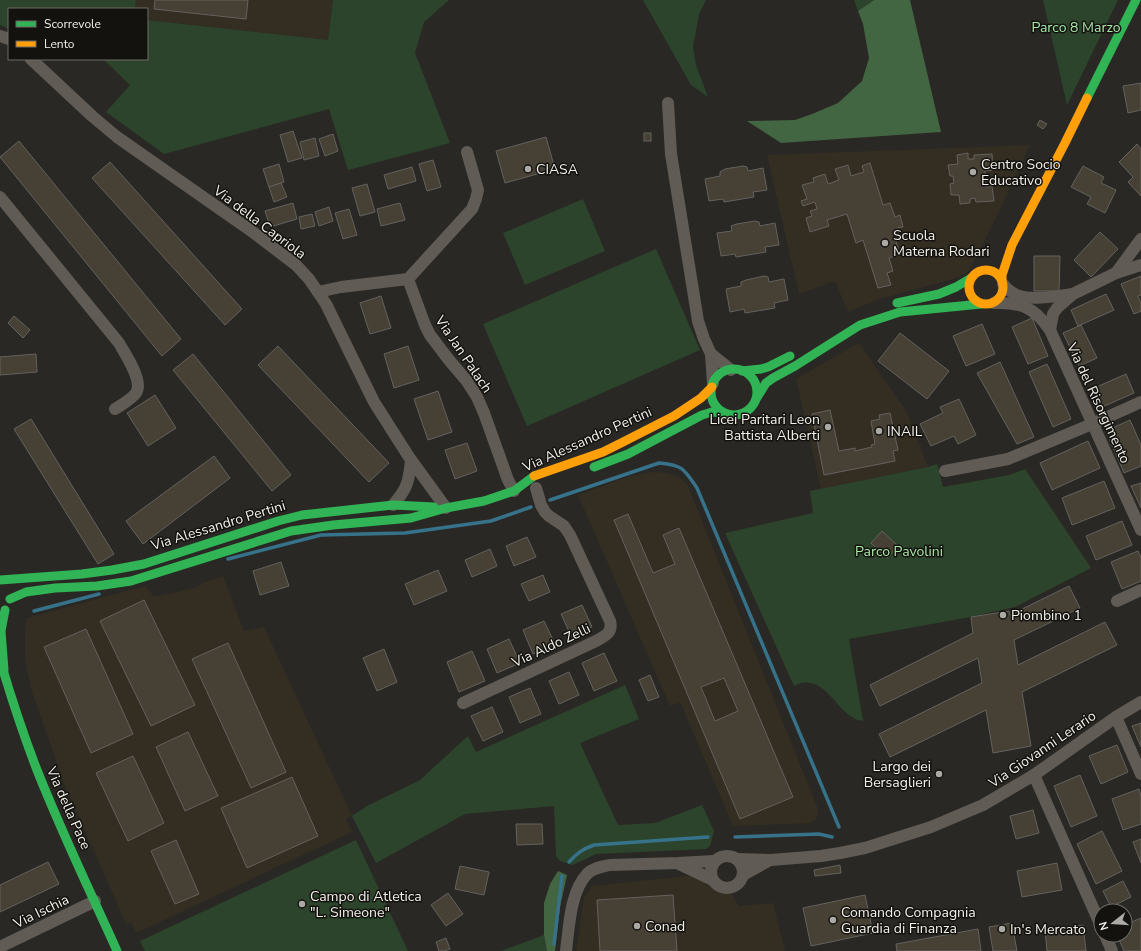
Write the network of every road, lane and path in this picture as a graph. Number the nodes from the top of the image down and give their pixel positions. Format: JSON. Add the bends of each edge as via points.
{"nodes":[{"id":1,"x":1136,"y":0,"type":"edge"},
{"id":2,"x":32,"y":60,"type":"edge"},
{"id":3,"x":668,"y":103,"type":"dead end"},
{"id":4,"x":468,"y":152,"type":"dead end"},
{"id":5,"x":0,"y":197,"type":"edge"},
{"id":6,"x":1141,"y":239,"type":"edge"},
{"id":7,"x":1012,"y":245,"type":"junction"},
{"id":8,"x":1141,"y":264,"type":"edge"},
{"id":9,"x":981,"y":270,"type":"junction"},
{"id":10,"x":1116,"y":273,"type":"junction"},
{"id":11,"x":971,"y":278,"type":"junction"},
{"id":12,"x":408,"y":279,"type":"junction"},
{"id":13,"x":1002,"y":282,"type":"junction"},
{"id":14,"x":318,"y":292,"type":"junction"},
{"id":15,"x":1073,"y":294,"type":"junction"},
{"id":16,"x":994,"y":303,"type":"junction"},
{"id":17,"x":981,"y":304,"type":"junction"},
{"id":18,"x":888,"y":305,"type":"dead end"},
{"id":19,"x":866,"y":313,"type":"dead end"},
{"id":20,"x":847,"y":322,"type":"dead end"},
{"id":21,"x":1050,"y":330,"type":"junction"},
{"id":22,"x":800,"y":351,"type":"dead end"},
{"id":23,"x":711,"y":354,"type":"junction"},
{"id":24,"x":736,"y":370,"type":"junction"},
{"id":25,"x":712,"y":385,"type":"junction"},
{"id":26,"x":756,"y":400,"type":"junction"},
{"id":27,"x":1141,"y":402,"type":"edge"},
{"id":28,"x":115,"y":409,"type":"dead end"},
{"id":29,"x":723,"y":413,"type":"junction"},
{"id":30,"x":1092,"y":424,"type":"junction"},
{"id":31,"x":411,"y":460,"type":"junction"},
{"id":32,"x":585,"y":470,"type":"dead end"},
{"id":33,"x":945,"y":471,"type":"dead end"},
{"id":34,"x":539,"y":487,"type":"joint"},
{"id":35,"x":514,"y":491,"type":"junction"},
{"id":36,"x":393,"y":506,"type":"junction"},
{"id":37,"x":446,"y":508,"type":"junction"},
{"id":38,"x":1141,"y":530,"type":"edge"},
{"id":39,"x":0,"y":580,"type":"edge"},
{"id":40,"x":1141,"y":590,"type":"edge"},
{"id":41,"x":10,"y":600,"type":"junction"},
{"id":42,"x":1116,"y":601,"type":"dead end"},
{"id":43,"x":2,"y":612,"type":"edge"},
{"id":44,"x":0,"y":660,"type":"edge"},
{"id":45,"x":4,"y":673,"type":"junction"},
{"id":46,"x":1141,"y":702,"type":"edge"},
{"id":47,"x":463,"y":703,"type":"dead end"},
{"id":48,"x":1116,"y":717,"type":"junction"},
{"id":49,"x":1141,"y":774,"type":"edge"},
{"id":50,"x":1034,"y":775,"type":"junction"},
{"id":51,"x":737,"y":859,"type":"junction"},
{"id":52,"x":771,"y":860,"type":"junction"},
{"id":53,"x":714,"y":861,"type":"junction"},
{"id":54,"x":678,"y":864,"type":"junction"},
{"id":55,"x":743,"y":875,"type":"junction"},
{"id":56,"x":713,"y":880,"type":"junction"},
{"id":57,"x":94,"y":901,"type":"junction"},
{"id":58,"x":1093,"y":908,"type":"edge"},
{"id":59,"x":0,"y":947,"type":"edge"},
{"id":60,"x":118,"y":951,"type":"edge"},
{"id":61,"x":566,"y":951,"type":"edge"}],
"edges":[{"from":1,"to":7,"type":"street"},
{"from":2,"to":14,"type":"street","name":"Via della Capriola","via":[[117,137],[296,265]]},
{"from":3,"to":23,"type":"street","via":[[671,154],[698,321]]},
{"from":4,"to":12,"type":"street","via":[[478,190],[472,209]]},
{"from":5,"to":28,"type":"street","via":[[119,343],[126,355],[135,373],[138,387],[135,394]]},
{"from":6,"to":10,"type":"street"},
{"from":7,"to":9,"type":"street"},
{"from":7,"to":13,"type":"street"},
{"from":8,"to":10,"type":"street"},
{"from":9,"to":11,"type":"street"},
{"from":9,"to":13,"type":"street","via":[[992,271]]},
{"from":10,"to":15,"type":"street"},
{"from":11,"to":17,"type":"street","via":[[969,293]]},
{"from":11,"to":18,"type":"street","via":[[939,294]]},
{"from":12,"to":14,"type":"street"},
{"from":12,"to":35,"type":"street","name":"Via Jan Palach","via":[[430,335],[477,397]]},
{"from":13,"to":15,"type":"street","via":[[1010,292],[1020,296],[1036,298]]},
{"from":13,"to":16,"type":"street","via":[[1003,290]]},
{"from":14,"to":31,"type":"street","name":"Via della Capriola","via":[[374,402]]},
{"from":15,"to":21,"type":"street","via":[[1053,314]]},
{"from":16,"to":17,"type":"street"},
{"from":16,"to":21,"type":"street","via":[[1013,303],[1028,308],[1043,320]]},
{"from":17,"to":26,"type":"street","via":[[900,312],[860,325],[766,383]]},
{"from":19,"to":20,"type":"street"},
{"from":21,"to":30,"type":"street","name":"Via del Risorgimento"},
{"from":22,"to":24,"type":"street","via":[[768,367]]},
{"from":23,"to":24,"type":"street"},
{"from":23,"to":25,"type":"street"},
{"from":24,"to":25,"type":"street","via":[[720,374]]},
{"from":24,"to":26,"type":"street","via":[[749,375],[754,381]]},
{"from":25,"to":29,"type":"street","via":[[712,399]]},
{"from":25,"to":35,"type":"street","name":"Via Alessandro Pertini","via":[[701,398],[674,416],[603,452],[532,477]]},
{"from":26,"to":29,"type":"street","via":[[749,410],[741,415]]},
{"from":27,"to":30,"type":"street"},
{"from":29,"to":32,"type":"street","name":"Via Alessandro Pertini","via":[[708,412],[628,454]]},
{"from":30,"to":33,"type":"street","via":[[1008,459]]},
{"from":30,"to":38,"type":"street","name":"Via del Risorgimento"},
{"from":31,"to":36,"type":"street","via":[[408,484]]},
{"from":31,"to":37,"type":"street","name":"Via della Capriola"},
{"from":34,"to":35,"type":"street","name":"Via Alessandro Pertini"},
{"from":34,"to":47,"type":"street","name":"Via Aldo Zelli","via":[[545,512],[564,526],[570,535],[611,628],[606,636]]},
{"from":35,"to":37,"type":"street","name":"Via Alessandro Pertini","via":[[484,501]]},
{"from":36,"to":37,"type":"street","name":"Via Alessandro Pertini"},
{"from":36,"to":39,"type":"street","name":"Via Alessandro Pertini","via":[[302,515],[157,560],[112,570]]},
{"from":37,"to":41,"type":"street","name":"Via Alessandro Pertini","via":[[412,518],[291,531],[131,581],[26,592]]},
{"from":39,"to":41,"type":"street","via":[[8,588]]},
{"from":40,"to":42,"type":"street"},
{"from":41,"to":43,"type":"street","name":"Via della Pace"},
{"from":43,"to":45,"type":"street","name":"Via della Pace"},
{"from":44,"to":45,"type":"street","name":"Via della Pace"},
{"from":45,"to":57,"type":"street","name":"Via della Pace","via":[[37,771]]},
{"from":46,"to":48,"type":"street","name":"Via Giovanni Lerario"},
{"from":48,"to":49,"type":"street"},
{"from":48,"to":50,"type":"street","name":"Via Giovanni Lerario"},
{"from":50,"to":52,"type":"street","name":"Via Giovanni Lerario","via":[[983,805],[890,841],[840,853]]},
{"from":50,"to":58,"type":"street"},
{"from":51,"to":52,"type":"street","name":"Via Giovanni Lerario"},
{"from":51,"to":53,"type":"street","via":[[726,855]]},
{"from":51,"to":55,"type":"street","via":[[741,863]]},
{"from":52,"to":55,"type":"street","name":"Via Giovanni Lerario"},
{"from":53,"to":54,"type":"street"},
{"from":53,"to":56,"type":"street","via":[[711,870]]},
{"from":54,"to":56,"type":"street"},
{"from":54,"to":61,"type":"street","via":[[610,865],[594,869],[581,883],[573,902]]},
{"from":55,"to":56,"type":"street","via":[[738,884],[731,888],[722,887]]},
{"from":57,"to":59,"type":"street","name":"Via Ischia"},
{"from":57,"to":60,"type":"street","name":"Via della Pace"}]}
